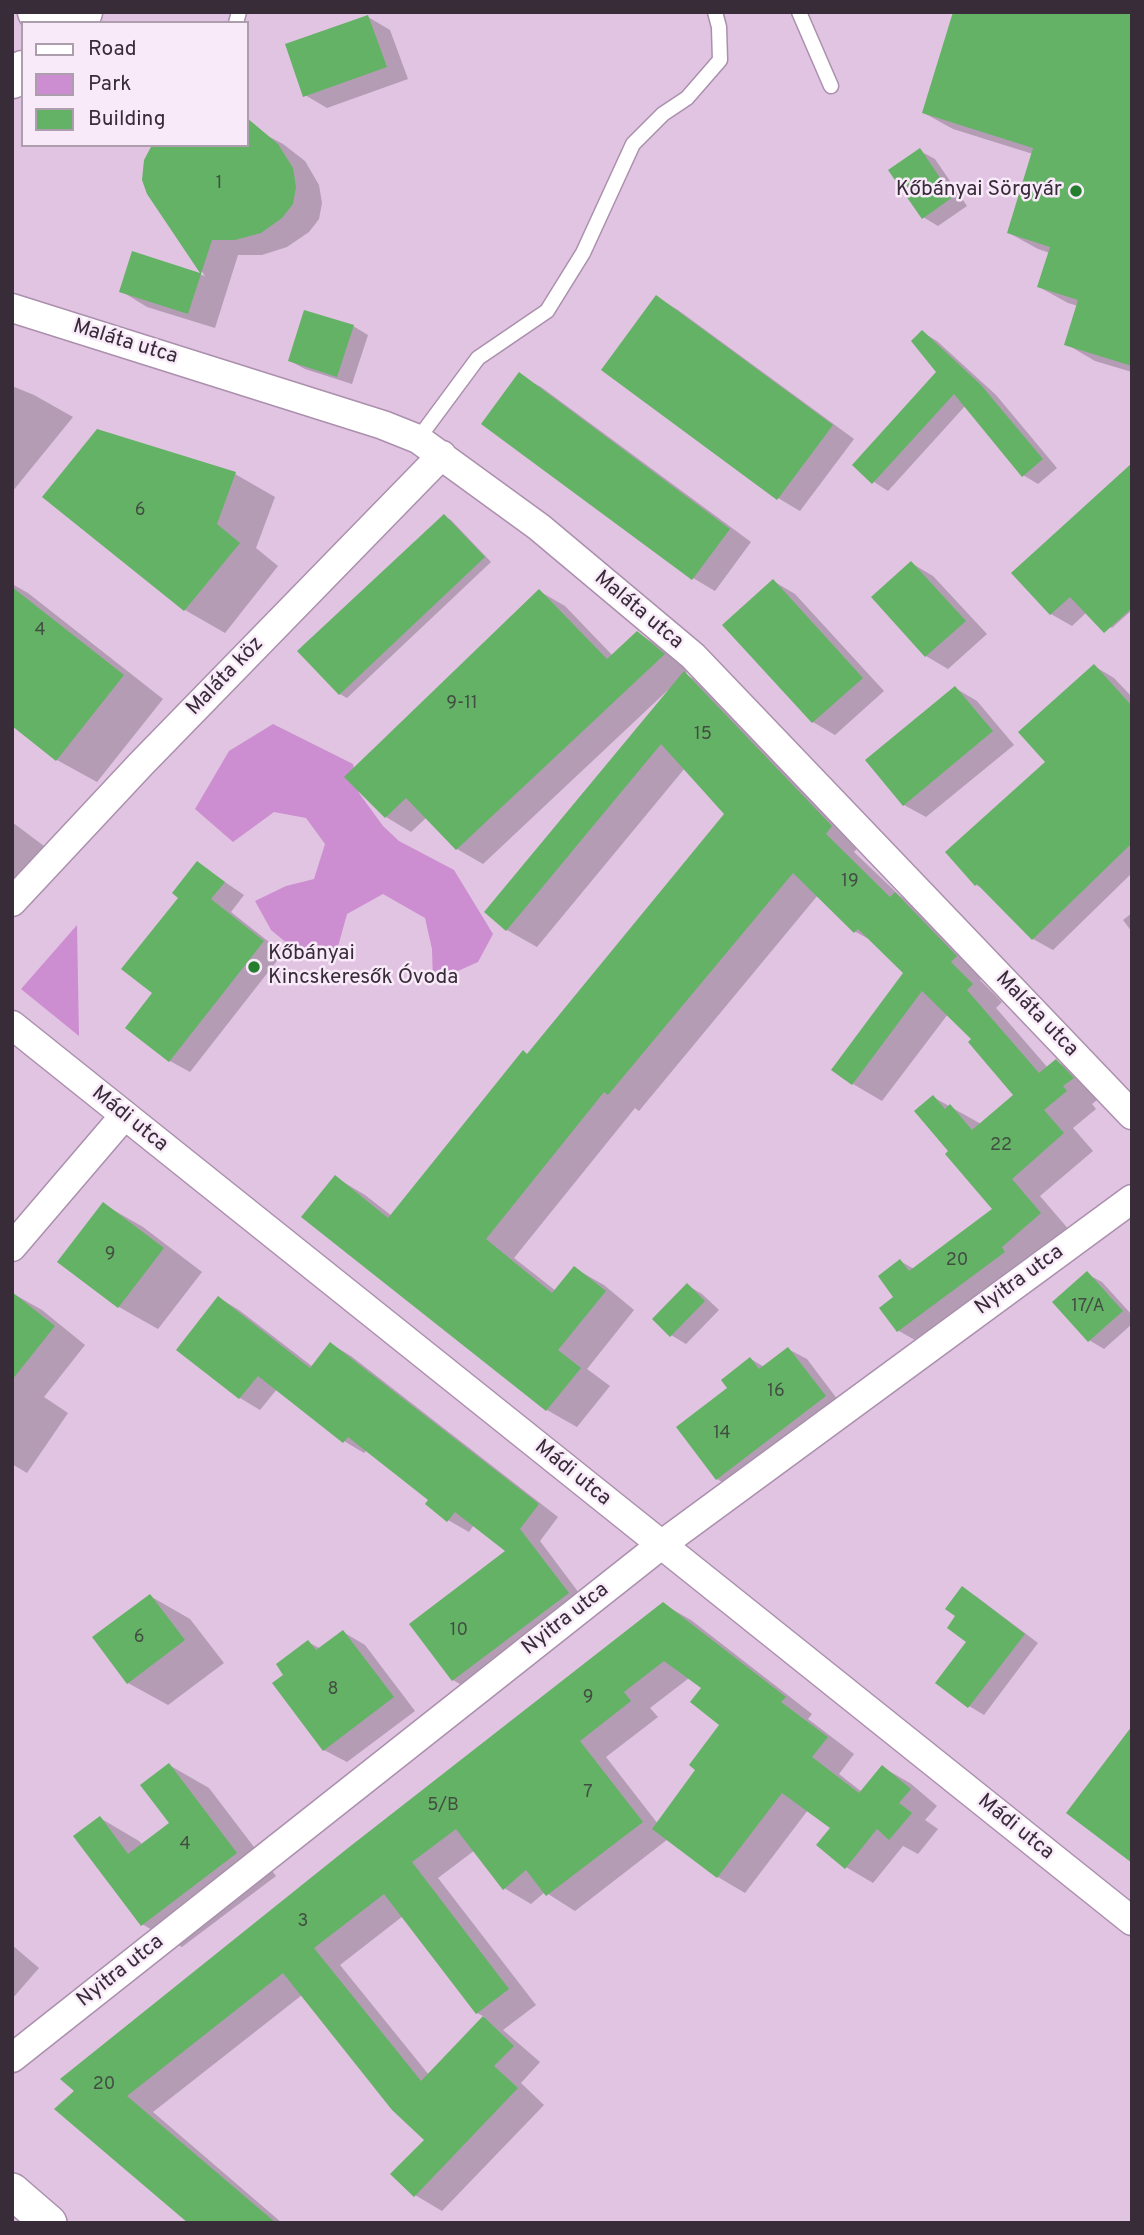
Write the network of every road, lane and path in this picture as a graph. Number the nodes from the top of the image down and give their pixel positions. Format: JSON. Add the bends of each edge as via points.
{"nodes":[{"id":1,"x":37,"y":12,"type":"edge"},
{"id":2,"x":83,"y":12,"type":"edge"},
{"id":3,"x":715,"y":12,"type":"edge"},
{"id":4,"x":799,"y":12,"type":"edge"},
{"id":5,"x":831,"y":86,"type":"dead end"},
{"id":6,"x":12,"y":308,"type":"edge"},
{"id":7,"x":418,"y":439,"type":"junction"},
{"id":8,"x":442,"y":455,"type":"junction"},
{"id":9,"x":12,"y":902,"type":"edge"},
{"id":10,"x":12,"y":1025,"type":"edge"},
{"id":11,"x":1132,"y":1115,"type":"edge"},
{"id":12,"x":124,"y":1116,"type":"junction"},
{"id":13,"x":1132,"y":1199,"type":"edge"},
{"id":14,"x":12,"y":1248,"type":"edge"},
{"id":15,"x":661,"y":1545,"type":"junction"},
{"id":16,"x":1132,"y":1921,"type":"edge"},
{"id":17,"x":12,"y":2057,"type":"edge"},
{"id":18,"x":12,"y":2190,"type":"edge"},
{"id":19,"x":49,"y":2223,"type":"edge"}],
"edges":[{"from":1,"to":2,"type":"main road","via":[[66,16]]},
{"from":3,"to":7,"type":"lane","via":[[720,60],[687,98],[633,144],[583,253],[547,311],[478,358]]},
{"from":4,"to":5,"type":"lane"},
{"from":6,"to":7,"type":"street","name":"Maláta utca"},
{"from":7,"to":8,"type":"street","name":"Maláta utca"},
{"from":8,"to":9,"type":"street","name":"Maláta köz"},
{"from":8,"to":11,"type":"street","name":"Maláta utca","via":[[565,547],[692,656]]},
{"from":10,"to":12,"type":"street","name":"Mádi utca"},
{"from":12,"to":14,"type":"street"},
{"from":12,"to":15,"type":"street","name":"Mádi utca"},
{"from":13,"to":15,"type":"street","name":"Nyitra utca"},
{"from":15,"to":16,"type":"street","name":"Mádi utca"},
{"from":15,"to":17,"type":"street","name":"Nyitra utca"},
{"from":18,"to":19,"type":"street"}]}
